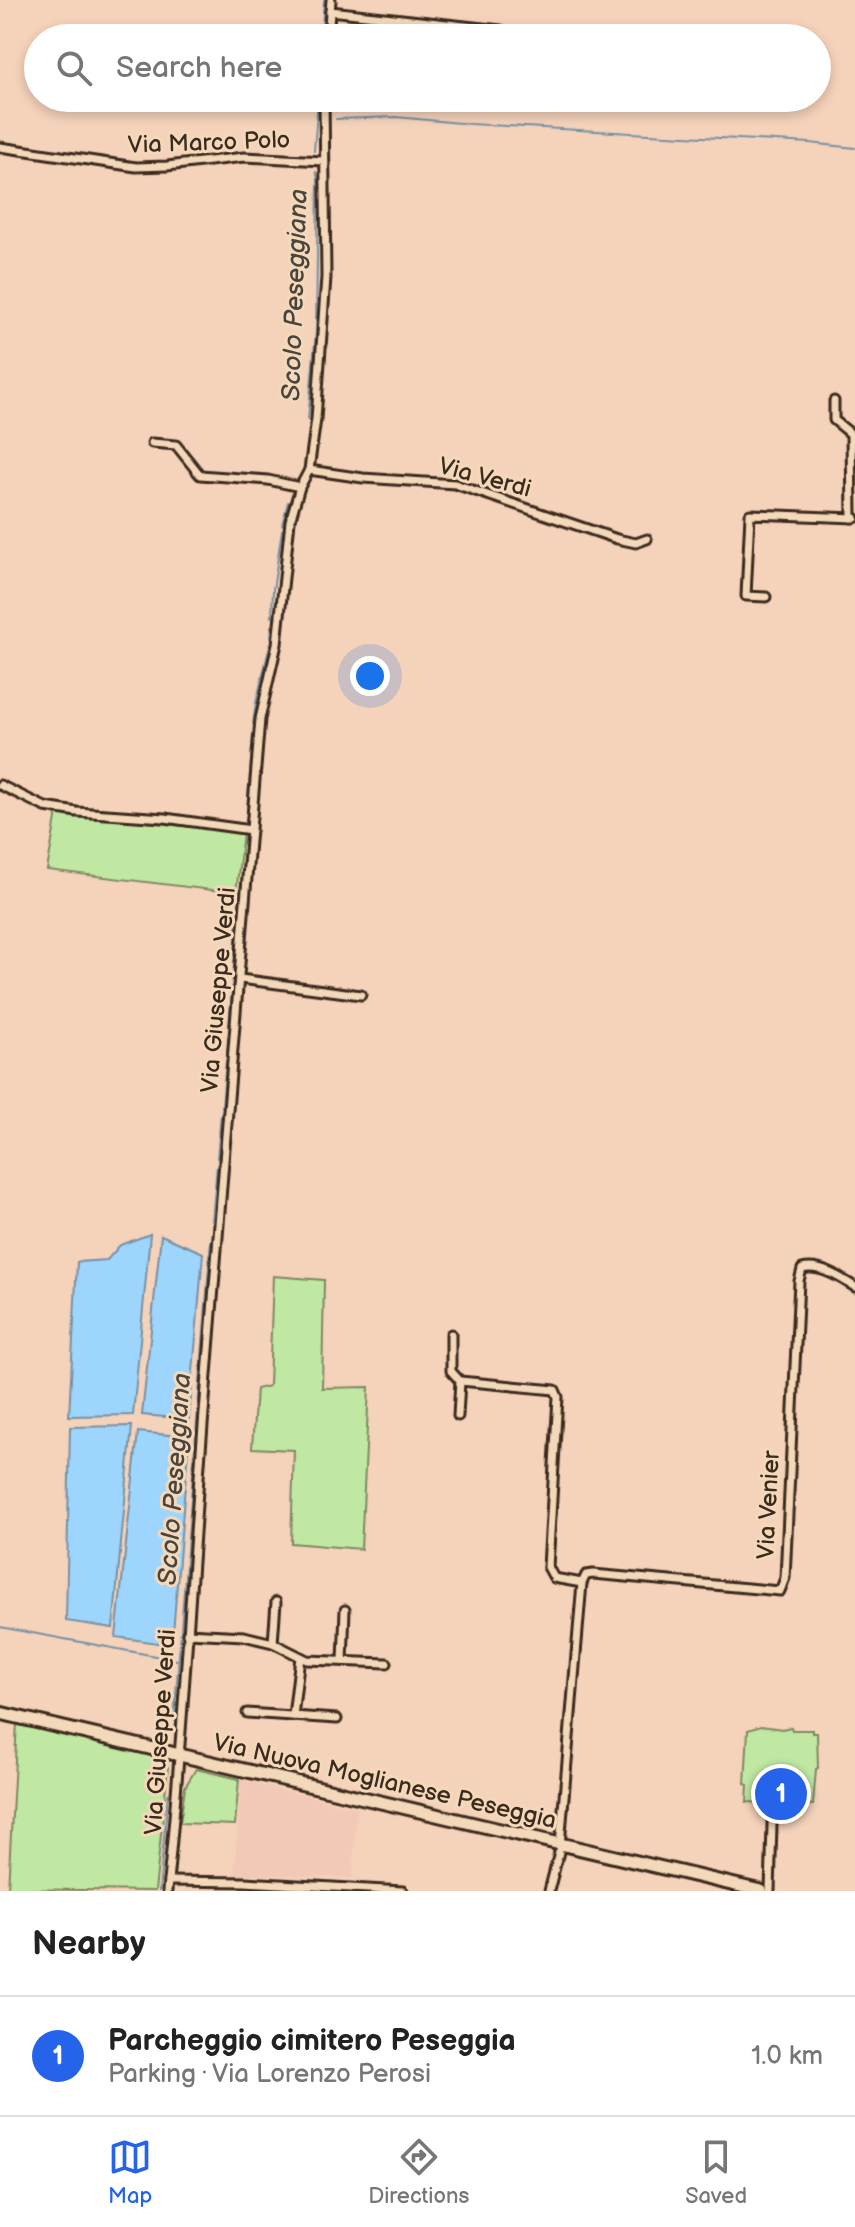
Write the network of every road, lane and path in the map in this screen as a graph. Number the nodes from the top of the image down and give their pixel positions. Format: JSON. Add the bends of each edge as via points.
{"nodes":[{"id":1,"x":331,"y":0,"type":"edge"},
{"id":2,"x":330,"y":11,"type":"junction"},
{"id":3,"x":329,"y":24,"type":"edge"},
{"id":4,"x":447,"y":24,"type":"edge"},
{"id":5,"x":324,"y":112,"type":"edge"},
{"id":6,"x":0,"y":147,"type":"edge"},
{"id":7,"x":324,"y":161,"type":"junction"},
{"id":8,"x":834,"y":401,"type":"dead end"},
{"id":9,"x":853,"y":433,"type":"edge"},
{"id":10,"x":152,"y":443,"type":"dead end"},
{"id":11,"x":309,"y":470,"type":"junction"},
{"id":12,"x":300,"y":487,"type":"junction"},
{"id":13,"x":854,"y":518,"type":"edge"},
{"id":14,"x":647,"y":539,"type":"dead end"},
{"id":15,"x":766,"y":597,"type":"dead end"},
{"id":16,"x":0,"y":785,"type":"edge"},
{"id":17,"x":251,"y":830,"type":"junction"},
{"id":18,"x":240,"y":979,"type":"junction"},
{"id":19,"x":361,"y":995,"type":"dead end"},
{"id":20,"x":854,"y":1286,"type":"edge"},
{"id":21,"x":451,"y":1334,"type":"dead end"},
{"id":22,"x":460,"y":1381,"type":"junction"},
{"id":23,"x":458,"y":1416,"type":"dead end"},
{"id":24,"x":582,"y":1583,"type":"junction"},
{"id":25,"x":276,"y":1602,"type":"dead end"},
{"id":26,"x":345,"y":1610,"type":"dead end"},
{"id":27,"x":187,"y":1633,"type":"junction"},
{"id":28,"x":273,"y":1643,"type":"junction"},
{"id":29,"x":300,"y":1657,"type":"junction"},
{"id":30,"x":343,"y":1661,"type":"junction"},
{"id":31,"x":387,"y":1663,"type":"dead end"},
{"id":32,"x":0,"y":1713,"type":"edge"},
{"id":33,"x":247,"y":1713,"type":"dead end"},
{"id":34,"x":293,"y":1716,"type":"junction"},
{"id":35,"x":337,"y":1719,"type":"dead end"},
{"id":36,"x":180,"y":1756,"type":"junction"},
{"id":37,"x":773,"y":1793,"type":"dead end"},
{"id":38,"x":560,"y":1849,"type":"junction"},
{"id":39,"x":168,"y":1881,"type":"junction"},
{"id":40,"x":345,"y":1888,"type":"edge"},
{"id":41,"x":167,"y":1891,"type":"edge"},
{"id":42,"x":403,"y":1891,"type":"edge"},
{"id":43,"x":549,"y":1891,"type":"edge"},
{"id":44,"x":761,"y":1891,"type":"edge"},
{"id":45,"x":770,"y":1891,"type":"edge"}],
"edges":[{"from":1,"to":2,"type":"street"},
{"from":2,"to":3,"type":"street"},
{"from":2,"to":4,"type":"street"},
{"from":5,"to":7,"type":"street","name":"Via Giuseppe Verdi"},
{"from":6,"to":7,"type":"street","name":"Via Marco Polo","via":[[136,167],[244,157]]},
{"from":7,"to":11,"type":"street","name":"Via Giuseppe Verdi","via":[[326,277]]},
{"from":8,"to":9,"type":"street","via":[[834,420]]},
{"from":9,"to":13,"type":"street"},
{"from":10,"to":12,"type":"street","via":[[176,445],[200,475]]},
{"from":11,"to":12,"type":"street","name":"Via Giuseppe Verdi"},
{"from":11,"to":14,"type":"street","name":"Via Verdi","via":[[455,484],[617,539]]},
{"from":12,"to":17,"type":"street","name":"Via Giuseppe Verdi","via":[[290,521],[277,644],[260,719]]},
{"from":13,"to":15,"type":"street","via":[[750,514],[746,596]]},
{"from":16,"to":17,"type":"street","via":[[45,807]]},
{"from":17,"to":18,"type":"street","name":"Via Giuseppe Verdi"},
{"from":18,"to":19,"type":"street"},
{"from":18,"to":27,"type":"street","name":"Via Giuseppe Verdi"},
{"from":20,"to":24,"type":"street","name":"Via Venier","via":[[809,1267],[802,1269],[785,1578],[780,1591],[593,1574]]},
{"from":21,"to":22,"type":"street","via":[[451,1371]]},
{"from":22,"to":23,"type":"street"},
{"from":22,"to":24,"type":"street","via":[[555,1390],[548,1567],[554,1578]]},
{"from":24,"to":38,"type":"street"},
{"from":25,"to":28,"type":"street"},
{"from":26,"to":30,"type":"street"},
{"from":27,"to":28,"type":"street"},
{"from":27,"to":36,"type":"street","name":"Via Giuseppe Verdi"},
{"from":28,"to":29,"type":"street"},
{"from":29,"to":30,"type":"street"},
{"from":29,"to":34,"type":"street"},
{"from":30,"to":31,"type":"street"},
{"from":32,"to":36,"type":"main road","name":"Via Nuova Moglianese Peseggia"},
{"from":33,"to":34,"type":"street"},
{"from":34,"to":35,"type":"street"},
{"from":36,"to":38,"type":"main road","name":"Via Nuova Moglianese Peseggia"},
{"from":36,"to":39,"type":"street","name":"Via Giuseppe Verdi"},
{"from":37,"to":45,"type":"street"},
{"from":38,"to":43,"type":"street"},
{"from":38,"to":44,"type":"main road","name":"Via Nuova Moglianese Peseggia"},
{"from":39,"to":40,"type":"street"},
{"from":39,"to":41,"type":"street","name":"Via Giuseppe Verdi"},
{"from":40,"to":42,"type":"street"}]}
